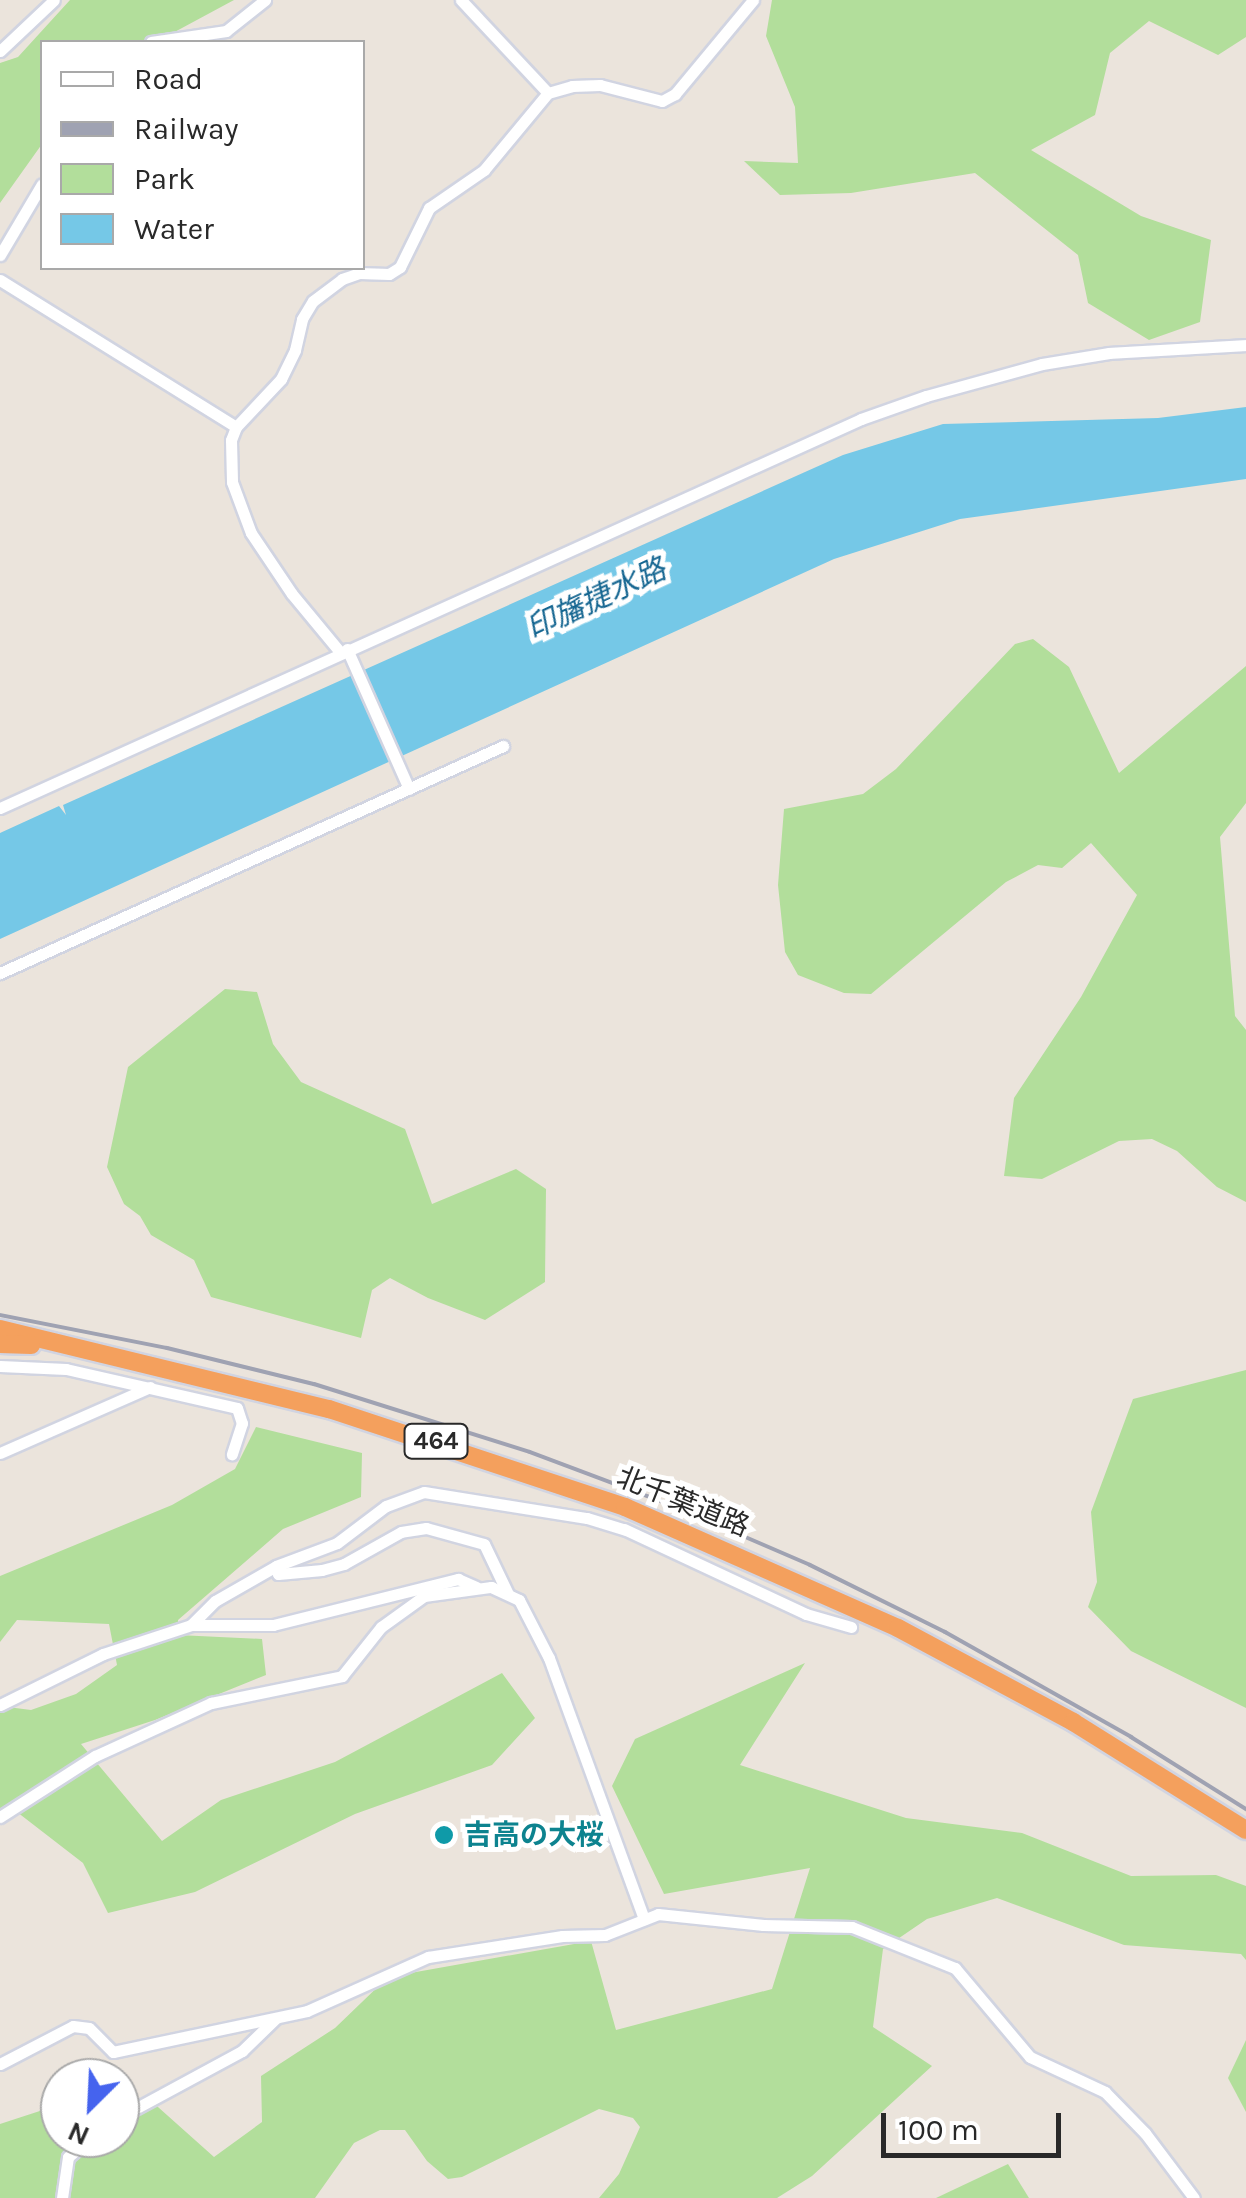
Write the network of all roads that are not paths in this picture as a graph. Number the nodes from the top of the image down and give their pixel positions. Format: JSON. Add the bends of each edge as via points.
{"nodes":[{"id":1,"x":54,"y":0,"type":"edge"},
{"id":2,"x":265,"y":0,"type":"edge"},
{"id":3,"x":461,"y":0,"type":"edge"},
{"id":4,"x":753,"y":0,"type":"edge"},
{"id":5,"x":7,"y":34,"type":"edge"},
{"id":6,"x":165,"y":40,"type":"edge"},
{"id":7,"x":0,"y":50,"type":"edge"},
{"id":8,"x":548,"y":93,"type":"junction"},
{"id":9,"x":40,"y":187,"type":"edge"},
{"id":10,"x":0,"y":255,"type":"edge"},
{"id":11,"x":0,"y":280,"type":"edge"},
{"id":12,"x":1246,"y":344,"type":"edge"},
{"id":13,"x":236,"y":427,"type":"junction"},
{"id":14,"x":343,"y":651,"type":"junction"},
{"id":15,"x":504,"y":746,"type":"dead end"},
{"id":16,"x":409,"y":788,"type":"junction"},
{"id":17,"x":0,"y":808,"type":"edge"},
{"id":18,"x":0,"y":973,"type":"edge"},
{"id":19,"x":0,"y":1329,"type":"edge"},
{"id":20,"x":0,"y":1344,"type":"edge"},
{"id":21,"x":51,"y":1345,"type":"junction"},
{"id":22,"x":0,"y":1366,"type":"edge"},
{"id":23,"x":150,"y":1387,"type":"junction"},
{"id":24,"x":0,"y":1453,"type":"edge"},
{"id":25,"x":232,"y":1454,"type":"dead end"},
{"id":26,"x":276,"y":1566,"type":"junction"},
{"id":27,"x":476,"y":1586,"type":"junction"},
{"id":28,"x":508,"y":1594,"type":"junction"},
{"id":29,"x":191,"y":1625,"type":"junction"},
{"id":30,"x":852,"y":1627,"type":"dead end"},
{"id":31,"x":0,"y":1705,"type":"edge"},
{"id":32,"x":0,"y":1817,"type":"edge"},
{"id":33,"x":1246,"y":1830,"type":"edge"},
{"id":34,"x":644,"y":1919,"type":"junction"},
{"id":35,"x":278,"y":2017,"type":"junction"},
{"id":36,"x":0,"y":2064,"type":"edge"},
{"id":37,"x":140,"y":2107,"type":"edge"},
{"id":38,"x":68,"y":2158,"type":"edge"},
{"id":39,"x":62,"y":2198,"type":"edge"},
{"id":40,"x":1194,"y":2198,"type":"edge"}],
"edges":[{"from":1,"to":5,"type":"street"},
{"from":2,"to":6,"type":"street","via":[[226,31]]},
{"from":3,"to":8,"type":"street"},
{"from":4,"to":8,"type":"street","via":[[676,94],[662,102],[600,84]]},
{"from":5,"to":7,"type":"street"},
{"from":8,"to":13,"type":"street","via":[[484,170],[429,208],[400,267],[342,279],[314,301],[282,379]]},
{"from":9,"to":10,"type":"street"},
{"from":11,"to":13,"type":"street"},
{"from":12,"to":14,"type":"street","via":[[1109,352],[926,396]]},
{"from":13,"to":14,"type":"street","via":[[232,482],[251,533],[292,594]]},
{"from":14,"to":16,"type":"street"},
{"from":14,"to":17,"type":"street"},
{"from":15,"to":16,"type":"street"},
{"from":16,"to":18,"type":"street"},
{"from":19,"to":21,"type":"highway","name":"北千葉道路","number":"464"},
{"from":20,"to":21,"type":"highway","name":"北千葉道路","number":"464"},
{"from":21,"to":33,"type":"highway","name":"北千葉道路","number":"464","via":[[227,1382],[467,1451],[625,1507],[806,1584],[1073,1722]]},
{"from":22,"to":23,"type":"street","via":[[66,1370]]},
{"from":23,"to":24,"type":"street"},
{"from":23,"to":25,"type":"street","via":[[237,1408],[242,1423]]},
{"from":26,"to":28,"type":"street","via":[[278,1574],[322,1570],[400,1532],[426,1528],[484,1544]]},
{"from":26,"to":29,"type":"street","via":[[215,1601]]},
{"from":26,"to":30,"type":"street","via":[[336,1543],[386,1506],[424,1492],[605,1523],[806,1614]]},
{"from":27,"to":28,"type":"street"},
{"from":27,"to":29,"type":"street","via":[[458,1579],[273,1625]]},
{"from":27,"to":32,"type":"street","via":[[410,1604],[381,1626],[342,1676],[210,1703],[95,1756]]},
{"from":28,"to":34,"type":"street","via":[[530,1616],[550,1658]]},
{"from":29,"to":31,"type":"street","via":[[103,1654]]},
{"from":34,"to":35,"type":"street","via":[[605,1936],[562,1936],[428,1957],[337,2002]]},
{"from":34,"to":40,"type":"street","via":[[685,1914],[852,1928],[955,1968],[1030,2056],[1104,2092]]},
{"from":35,"to":36,"type":"street","via":[[113,2052],[80,2024]]},
{"from":35,"to":37,"type":"street","via":[[242,2050]]},
{"from":38,"to":39,"type":"street"}]}
